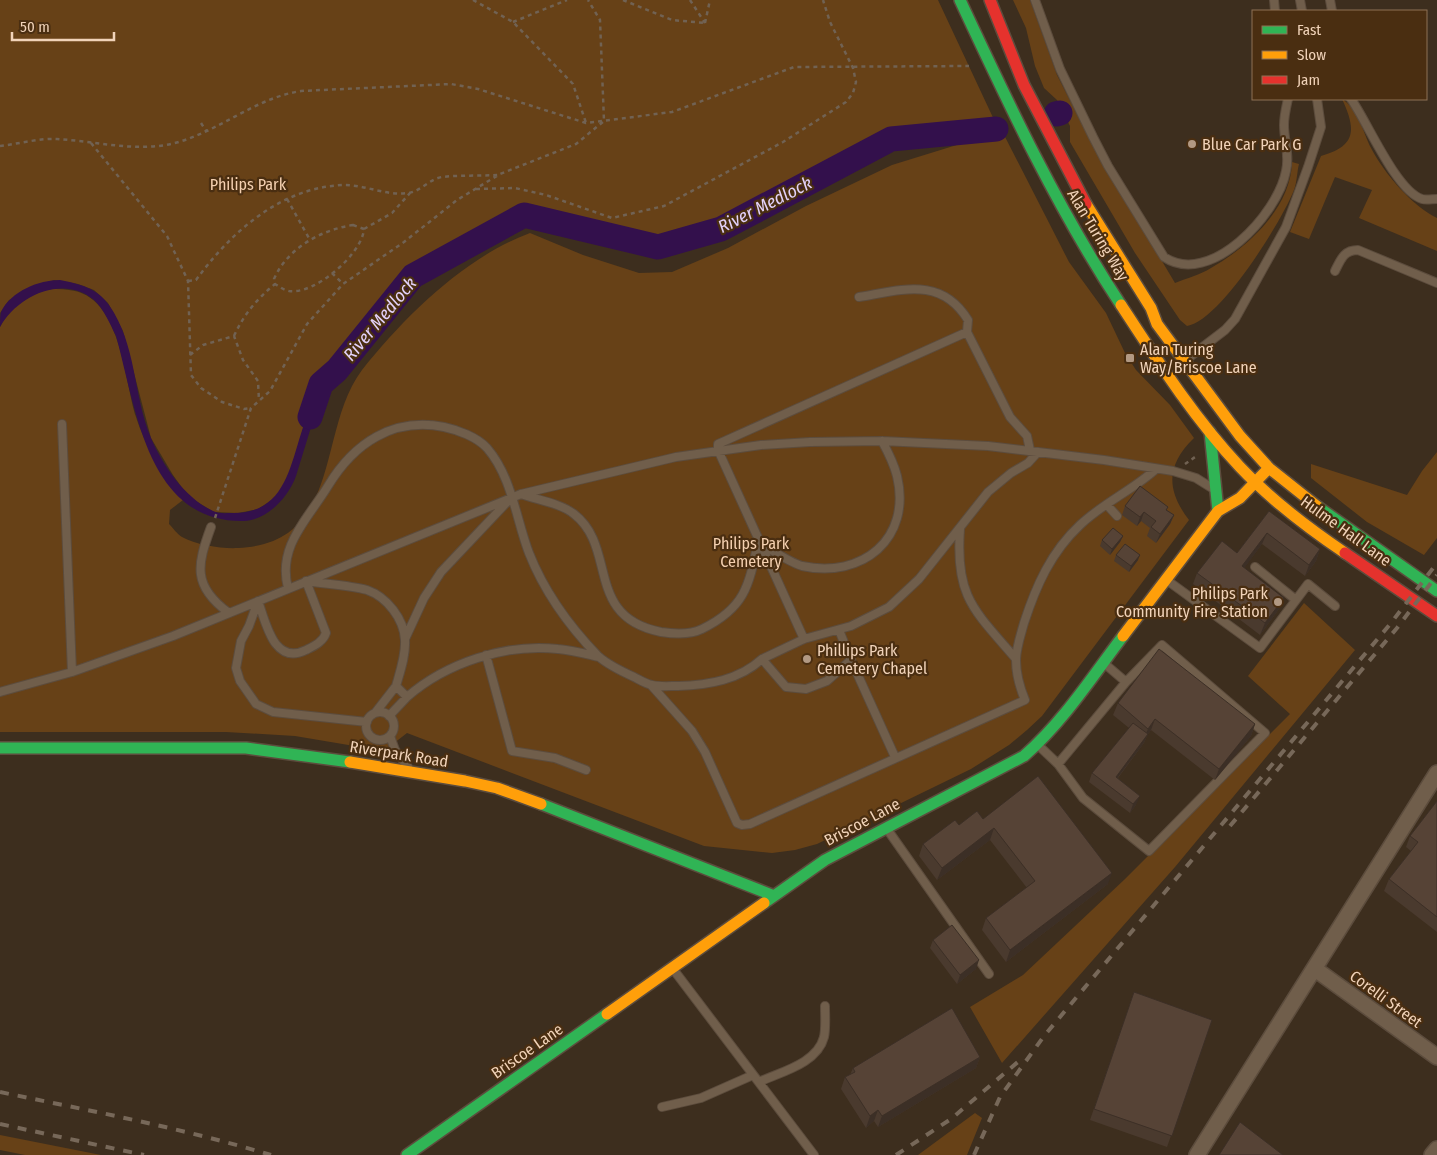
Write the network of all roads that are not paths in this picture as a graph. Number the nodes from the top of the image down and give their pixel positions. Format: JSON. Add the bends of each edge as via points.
{"nodes":[{"id":1,"x":960,"y":0,"type":"edge"},
{"id":2,"x":990,"y":0,"type":"edge"},
{"id":3,"x":1035,"y":0,"type":"edge"},
{"id":4,"x":1288,"y":100,"type":"edge"},
{"id":5,"x":1317,"y":100,"type":"edge"},
{"id":6,"x":1352,"y":100,"type":"edge"},
{"id":7,"x":1437,"y":199,"type":"edge"},
{"id":8,"x":1335,"y":271,"type":"dead end"},
{"id":9,"x":1437,"y":283,"type":"edge"},
{"id":10,"x":859,"y":296,"type":"dead end"},
{"id":11,"x":966,"y":332,"type":"junction"},
{"id":12,"x":1183,"y":362,"type":"junction"},
{"id":13,"x":62,"y":424,"type":"dead end"},
{"id":14,"x":1210,"y":432,"type":"junction"},
{"id":15,"x":882,"y":441,"type":"junction"},
{"id":16,"x":718,"y":450,"type":"junction"},
{"id":17,"x":1034,"y":451,"type":"junction"},
{"id":18,"x":1255,"y":453,"type":"junction"},
{"id":19,"x":1269,"y":468,"type":"junction"},
{"id":20,"x":1156,"y":469,"type":"junction"},
{"id":21,"x":1234,"y":473,"type":"junction"},
{"id":22,"x":1255,"y":482,"type":"junction"},
{"id":23,"x":1216,"y":491,"type":"junction"},
{"id":24,"x":521,"y":494,"type":"junction"},
{"id":25,"x":511,"y":498,"type":"junction"},
{"id":26,"x":1107,"y":505,"type":"junction"},
{"id":27,"x":1218,"y":511,"type":"junction"},
{"id":28,"x":1117,"y":516,"type":"dead end"},
{"id":29,"x":211,"y":527,"type":"dead end"},
{"id":30,"x":960,"y":530,"type":"junction"},
{"id":31,"x":758,"y":542,"type":"junction"},
{"id":32,"x":1255,"y":567,"type":"dead end"},
{"id":33,"x":1167,"y":580,"type":"junction"},
{"id":34,"x":306,"y":581,"type":"junction"},
{"id":35,"x":288,"y":588,"type":"junction"},
{"id":36,"x":1437,"y":591,"type":"edge"},
{"id":37,"x":1296,"y":600,"type":"junction"},
{"id":38,"x":258,"y":601,"type":"junction"},
{"id":39,"x":1336,"y":606,"type":"dead end"},
{"id":40,"x":229,"y":613,"type":"junction"},
{"id":41,"x":1437,"y":616,"type":"edge"},
{"id":42,"x":839,"y":630,"type":"junction"},
{"id":43,"x":405,"y":639,"type":"junction"},
{"id":44,"x":804,"y":639,"type":"junction"},
{"id":45,"x":486,"y":656,"type":"junction"},
{"id":46,"x":599,"y":657,"type":"junction"},
{"id":47,"x":762,"y":659,"type":"junction"},
{"id":48,"x":1016,"y":659,"type":"junction"},
{"id":49,"x":851,"y":660,"type":"junction"},
{"id":50,"x":1102,"y":661,"type":"junction"},
{"id":51,"x":72,"y":672,"type":"junction"},
{"id":52,"x":1126,"y":682,"type":"junction"},
{"id":53,"x":651,"y":685,"type":"junction"},
{"id":54,"x":396,"y":686,"type":"junction"},
{"id":55,"x":0,"y":692,"type":"edge"},
{"id":56,"x":407,"y":698,"type":"junction"},
{"id":57,"x":375,"y":713,"type":"junction"},
{"id":58,"x":390,"y":716,"type":"junction"},
{"id":59,"x":367,"y":722,"type":"junction"},
{"id":60,"x":390,"y":736,"type":"junction"},
{"id":61,"x":1038,"y":745,"type":"junction"},
{"id":62,"x":0,"y":748,"type":"edge"},
{"id":63,"x":895,"y":757,"type":"junction"},
{"id":64,"x":1058,"y":764,"type":"junction"},
{"id":65,"x":586,"y":770,"type":"dead end"},
{"id":66,"x":1437,"y":773,"type":"edge"},
{"id":67,"x":414,"y":774,"type":"junction"},
{"id":68,"x":886,"y":827,"type":"junction"},
{"id":69,"x":772,"y":895,"type":"junction"},
{"id":70,"x":672,"y":967,"type":"junction"},
{"id":71,"x":1315,"y":968,"type":"junction"},
{"id":72,"x":989,"y":974,"type":"dead end"},
{"id":73,"x":825,"y":1006,"type":"dead end"},
{"id":74,"x":1437,"y":1057,"type":"edge"},
{"id":75,"x":753,"y":1075,"type":"junction"},
{"id":76,"x":759,"y":1082,"type":"junction"},
{"id":77,"x":662,"y":1108,"type":"dead end"},
{"id":78,"x":1437,"y":1149,"type":"edge"},
{"id":79,"x":407,"y":1155,"type":"edge"},
{"id":80,"x":814,"y":1155,"type":"edge"},
{"id":81,"x":1197,"y":1155,"type":"edge"},
{"id":82,"x":1432,"y":1155,"type":"edge"}],
"edges":[{"from":1,"to":14,"type":"main road","name":"Alan Turing Way","via":[[1040,168],[1144,341]]},
{"from":2,"to":12,"type":"main road","name":"Alan Turing Way","via":[[1023,83],[1060,158],[1157,324]]},
{"from":3,"to":4,"type":"lane","via":[[1060,69],[1108,166],[1164,257],[1170,261],[1191,264],[1220,256],[1261,220],[1281,188],[1286,173],[1288,150],[1284,126]]},
{"from":5,"to":12,"type":"lane","via":[[1321,126],[1286,227],[1235,319]]},
{"from":6,"to":7,"type":"lane","via":[[1393,171],[1422,199]]},
{"from":8,"to":9,"type":"lane","via":[[1344,254],[1358,250]]},
{"from":10,"to":11,"type":"lane","via":[[920,288],[933,290],[956,302],[968,320]]},
{"from":11,"to":16,"type":"lane","via":[[734,435],[718,444]]},
{"from":11,"to":17,"type":"lane","via":[[1010,417],[1027,436]]},
{"from":12,"to":18,"type":"main road","name":"Alan Turing Way"},
{"from":13,"to":51,"type":"lane"},
{"from":14,"to":21,"type":"main road","name":"Alan Turing Way"},
{"from":14,"to":23,"type":"main road"},
{"from":15,"to":16,"type":"lane","via":[[810,442]]},
{"from":15,"to":17,"type":"lane"},
{"from":15,"to":31,"type":"lane","via":[[898,478],[898,512],[895,528],[872,556],[830,569],[801,566]]},
{"from":16,"to":24,"type":"lane"},
{"from":16,"to":31,"type":"lane"},
{"from":17,"to":20,"type":"lane"},
{"from":17,"to":30,"type":"lane","via":[[1028,463],[988,492]]},
{"from":18,"to":19,"type":"main road","name":"Hulme Hall Lane"},
{"from":18,"to":21,"type":"main road"},
{"from":19,"to":22,"type":"main road"},
{"from":19,"to":36,"type":"main road","name":"Hulme Hall Lane","via":[[1318,508]]},
{"from":20,"to":23,"type":"lane","via":[[1196,478]]},
{"from":20,"to":26,"type":"lane"},
{"from":21,"to":22,"type":"main road","name":"Hulme Hall Lane"},
{"from":21,"to":23,"type":"main road"},
{"from":22,"to":27,"type":"main road","via":[[1240,498]]},
{"from":22,"to":41,"type":"main road","name":"Hulme Hall Lane","via":[[1326,539]]},
{"from":23,"to":27,"type":"main road"},
{"from":24,"to":25,"type":"lane"},
{"from":24,"to":31,"type":"lane","via":[[574,514],[593,540],[609,594],[627,618],[639,627],[652,630],[687,634],[699,631],[734,609],[746,589]]},
{"from":25,"to":34,"type":"lane"},
{"from":25,"to":35,"type":"lane","via":[[498,463],[486,447],[472,438],[455,429],[436,425],[415,424],[392,429],[373,438],[336,474],[292,540],[286,570]]},
{"from":25,"to":43,"type":"lane","via":[[441,572],[424,598]]},
{"from":25,"to":46,"type":"lane","via":[[528,552],[545,586],[569,622]]},
{"from":26,"to":28,"type":"lane"},
{"from":26,"to":48,"type":"lane","via":[[1080,524],[1048,566],[1038,583]]},
{"from":27,"to":33,"type":"main road","name":"Briscoe Lane"},
{"from":29,"to":40,"type":"lane","via":[[201,556],[200,572],[210,595]]},
{"from":30,"to":42,"type":"lane","via":[[919,579],[889,607]]},
{"from":30,"to":48,"type":"lane","via":[[958,553],[964,590]]},
{"from":31,"to":44,"type":"lane"},
{"from":32,"to":37,"type":"lane"},
{"from":33,"to":37,"type":"lane","via":[[1260,648]]},
{"from":33,"to":50,"type":"main road","name":"Briscoe Lane"},
{"from":34,"to":35,"type":"lane"},
{"from":34,"to":38,"type":"lane","via":[[326,634],[320,642],[303,652],[292,655],[281,651]]},
{"from":34,"to":43,"type":"lane","via":[[355,587],[378,595],[399,618]]},
{"from":35,"to":38,"type":"lane"},
{"from":37,"to":39,"type":"lane","via":[[1308,584]]},
{"from":38,"to":40,"type":"lane"},
{"from":38,"to":59,"type":"lane","via":[[241,641],[236,668],[240,681],[256,704],[273,712]]},
{"from":40,"to":51,"type":"lane"},
{"from":42,"to":44,"type":"lane"},
{"from":42,"to":49,"type":"lane"},
{"from":43,"to":54,"type":"lane"},
{"from":44,"to":47,"type":"lane"},
{"from":45,"to":46,"type":"lane","via":[[511,649],[557,648]]},
{"from":45,"to":56,"type":"lane","via":[[442,674]]},
{"from":45,"to":65,"type":"lane","via":[[512,751],[554,758]]},
{"from":46,"to":53,"type":"lane"},
{"from":47,"to":49,"type":"lane","via":[[786,687],[796,689],[827,681]]},
{"from":47,"to":53,"type":"lane","via":[[749,671],[715,682]]},
{"from":48,"to":63,"type":"lane","via":[[1025,700]]},
{"from":49,"to":63,"type":"lane"},
{"from":50,"to":52,"type":"lane"},
{"from":50,"to":61,"type":"main road","name":"Briscoe Lane"},
{"from":51,"to":55,"type":"lane"},
{"from":52,"to":64,"type":"lane"},
{"from":52,"to":64,"type":"lane","via":[[1162,645],[1265,733],[1150,851],[1083,798]]},
{"from":53,"to":63,"type":"lane","via":[[686,724],[705,752],[738,823],[742,825]]},
{"from":54,"to":56,"type":"lane"},
{"from":54,"to":57,"type":"lane"},
{"from":56,"to":58,"type":"lane"},
{"from":57,"to":58,"type":"lane"},
{"from":57,"to":59,"type":"lane"},
{"from":58,"to":60,"type":"lane","via":[[394,728]]},
{"from":59,"to":60,"type":"lane","via":[[373,738],[382,740]]},
{"from":60,"to":67,"type":"lane"},
{"from":61,"to":64,"type":"lane"},
{"from":61,"to":68,"type":"main road","name":"Briscoe Lane","via":[[1024,756]]},
{"from":62,"to":67,"type":"main road","name":"Riverpark Road","via":[[246,748]]},
{"from":66,"to":71,"type":"street"},
{"from":67,"to":69,"type":"main road","name":"Riverpark Road","via":[[497,788]]},
{"from":68,"to":69,"type":"main road","name":"Briscoe Lane"},
{"from":68,"to":72,"type":"lane"},
{"from":69,"to":70,"type":"main road","name":"Briscoe Lane"},
{"from":70,"to":75,"type":"lane"},
{"from":70,"to":79,"type":"main road","name":"Briscoe Lane"},
{"from":71,"to":74,"type":"street","name":"Corelli Street"},
{"from":71,"to":81,"type":"street"},
{"from":73,"to":76,"type":"lane","via":[[824,1038],[817,1051],[803,1062]]},
{"from":75,"to":76,"type":"lane"},
{"from":75,"to":77,"type":"lane","via":[[701,1098]]},
{"from":76,"to":80,"type":"lane"},
{"from":78,"to":82,"type":"street"}]}
